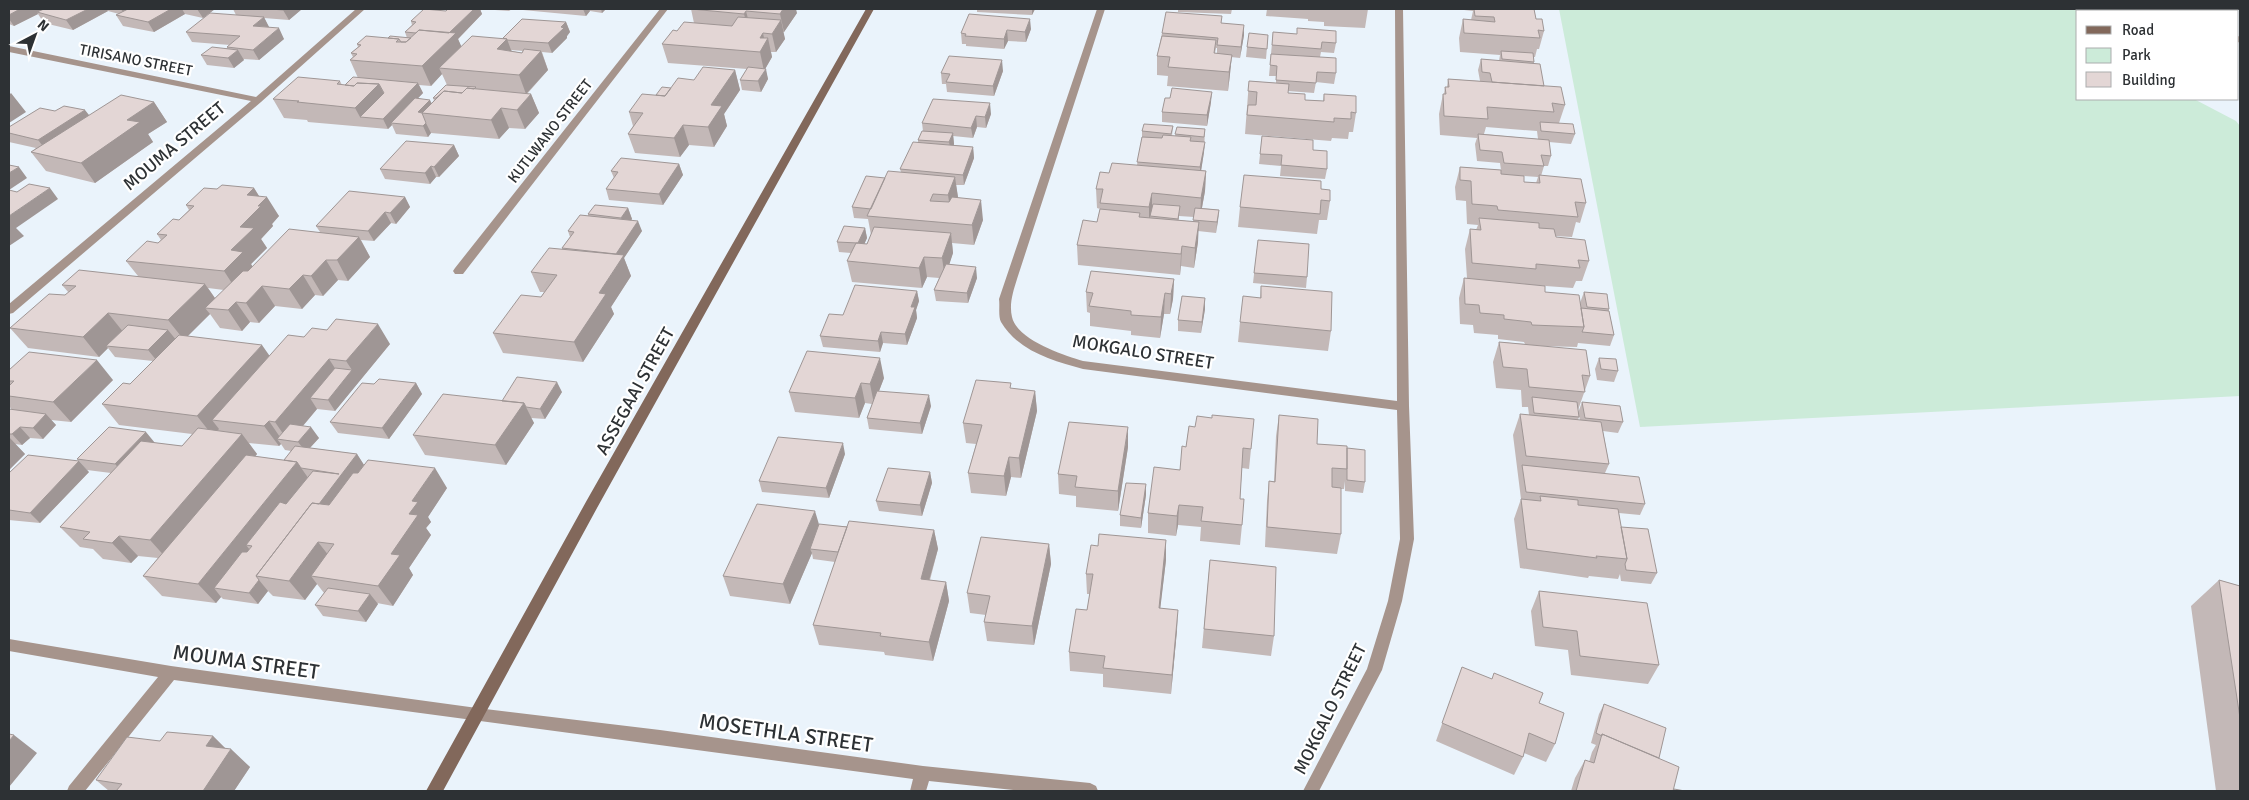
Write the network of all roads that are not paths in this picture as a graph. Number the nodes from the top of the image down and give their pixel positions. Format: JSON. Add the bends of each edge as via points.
{"nodes":[{"id":1,"x":361,"y":9,"type":"edge"},
{"id":2,"x":664,"y":9,"type":"edge"},
{"id":3,"x":870,"y":9,"type":"edge"},
{"id":4,"x":1101,"y":9,"type":"edge"},
{"id":5,"x":1399,"y":9,"type":"edge"},
{"id":6,"x":9,"y":50,"type":"edge"},
{"id":7,"x":258,"y":100,"type":"junction"},
{"id":8,"x":459,"y":271,"type":"dead end"},
{"id":9,"x":9,"y":310,"type":"edge"},
{"id":10,"x":1403,"y":406,"type":"junction"},
{"id":11,"x":9,"y":645,"type":"edge"},
{"id":12,"x":170,"y":673,"type":"junction"},
{"id":13,"x":477,"y":715,"type":"junction"},
{"id":14,"x":923,"y":773,"type":"junction"},
{"id":15,"x":75,"y":791,"type":"edge"},
{"id":16,"x":434,"y":791,"type":"edge"},
{"id":17,"x":918,"y":791,"type":"edge"},
{"id":18,"x":1090,"y":791,"type":"edge"},
{"id":19,"x":1311,"y":791,"type":"edge"}],
"edges":[{"from":1,"to":7,"type":"street","name":"MOUMA STREET"},
{"from":2,"to":8,"type":"street","name":"KUTLWANO STREET"},
{"from":3,"to":13,"type":"street","name":"ASSEGAAI STREET"},
{"from":4,"to":10,"type":"street","name":"MOKGALO STREET","via":[[1011,279],[1005,299],[1006,320],[1024,340],[1050,355],[1083,364]]},
{"from":5,"to":10,"type":"street","name":"MOKGALO STREET"},
{"from":6,"to":7,"type":"street","name":"TIRISANO STREET"},
{"from":7,"to":9,"type":"street","name":"MOUMA STREET"},
{"from":10,"to":19,"type":"street","name":"MOKGALO STREET","via":[[1407,539],[1395,601],[1374,670]]},
{"from":11,"to":12,"type":"street","name":"MOUMA STREET"},
{"from":12,"to":13,"type":"street","name":"MOUMA STREET"},
{"from":12,"to":15,"type":"street"},
{"from":13,"to":14,"type":"street","name":"MOSETHLA STREET"},
{"from":13,"to":16,"type":"street","name":"ASSEGAAI STREET"},
{"from":14,"to":17,"type":"street"},
{"from":14,"to":18,"type":"street","name":"MOSETHLA STREET"}]}
